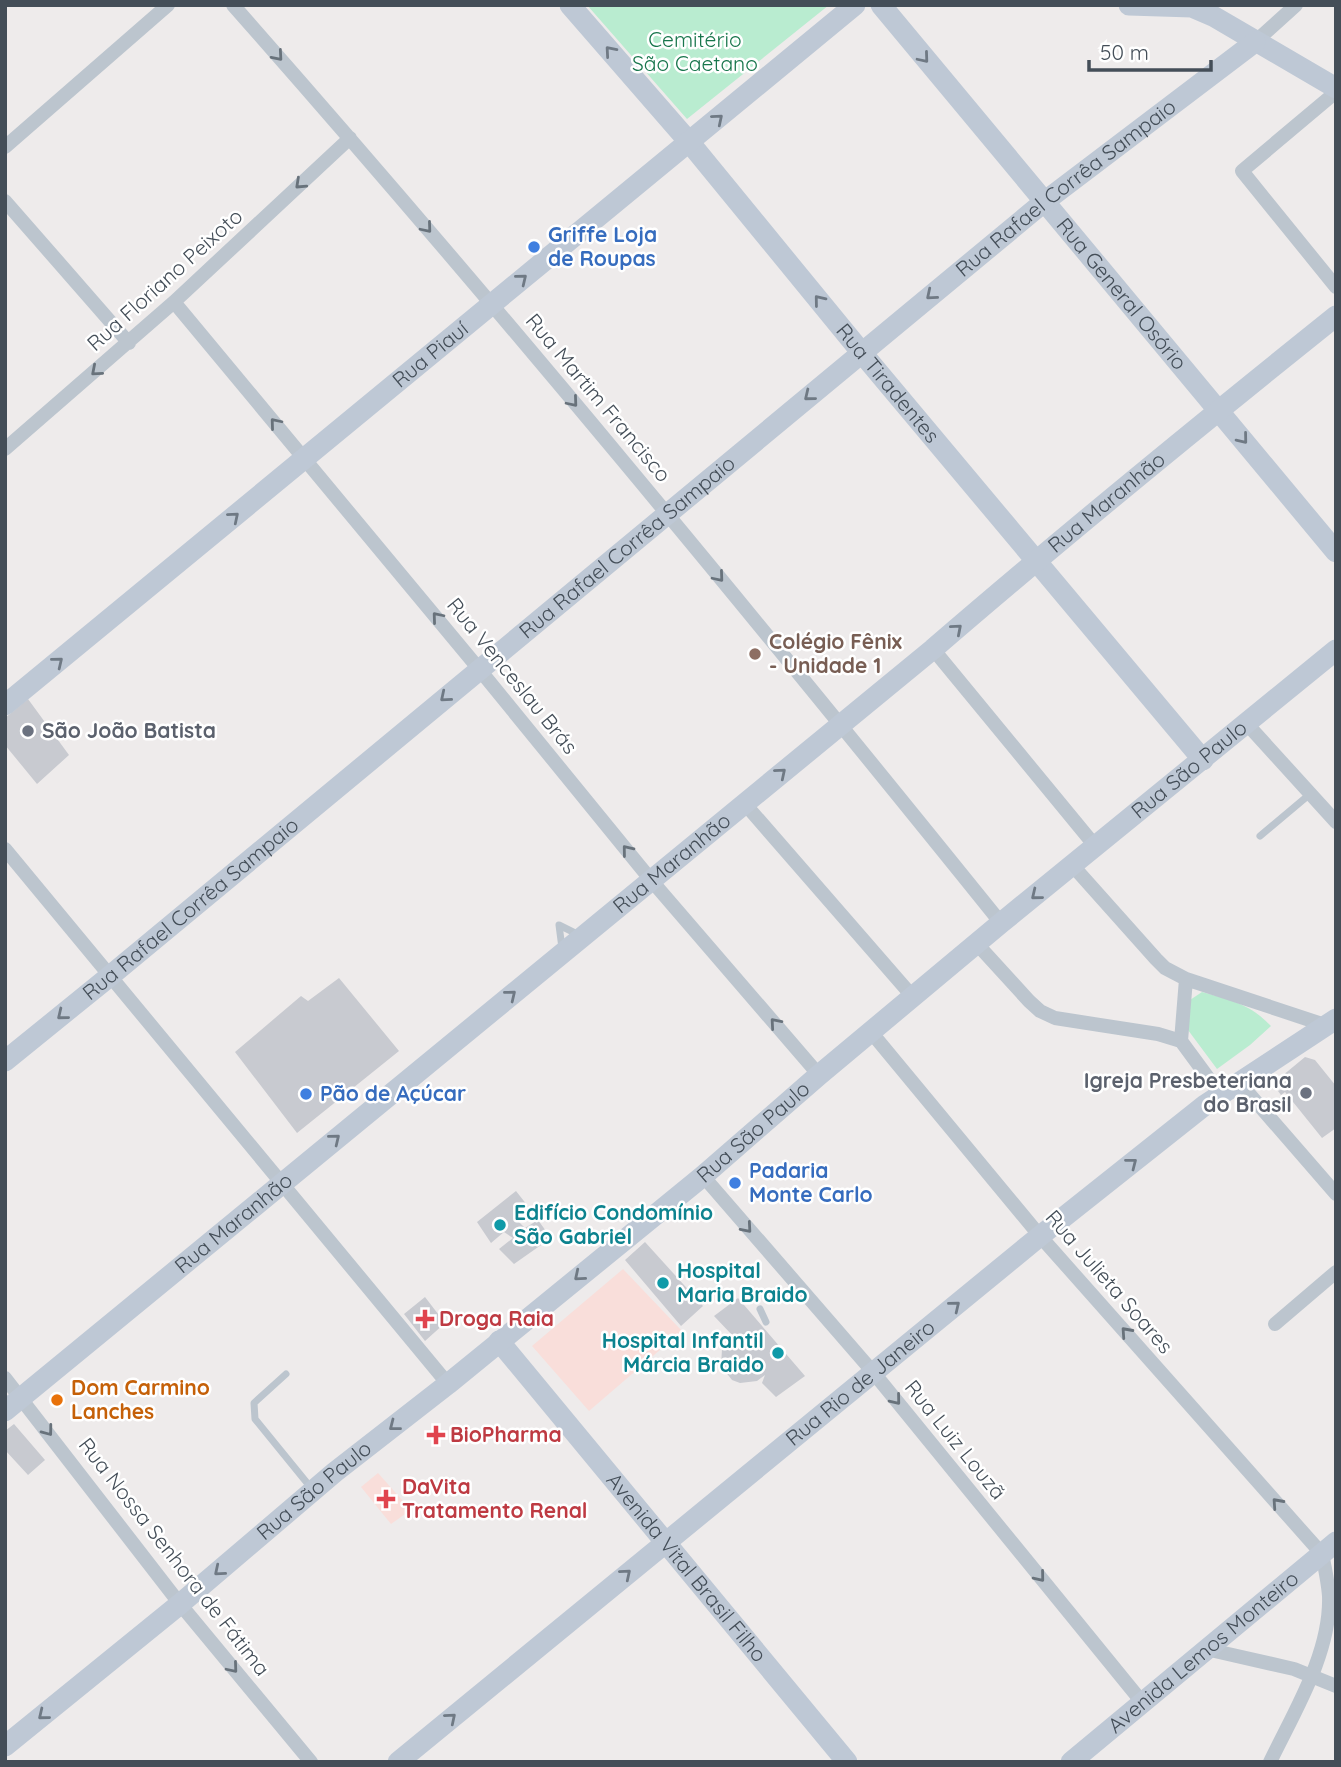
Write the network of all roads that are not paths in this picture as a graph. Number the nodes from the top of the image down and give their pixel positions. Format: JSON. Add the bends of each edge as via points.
{"nodes":[{"id":1,"x":168,"y":5,"type":"edge"},
{"id":2,"x":233,"y":5,"type":"edge"},
{"id":3,"x":570,"y":5,"type":"edge"},
{"id":4,"x":855,"y":5,"type":"edge"},
{"id":5,"x":881,"y":5,"type":"edge"},
{"id":6,"x":1129,"y":5,"type":"edge"},
{"id":7,"x":1296,"y":5,"type":"edge"},
{"id":8,"x":1191,"y":6,"type":"edge"},
{"id":9,"x":1255,"y":42,"type":"junction"},
{"id":10,"x":1336,"y":90,"type":"edge"},
{"id":11,"x":350,"y":138,"type":"junction"},
{"id":12,"x":690,"y":142,"type":"junction"},
{"id":13,"x":5,"y":147,"type":"edge"},
{"id":14,"x":5,"y":201,"type":"edge"},
{"id":15,"x":1044,"y":202,"type":"junction"},
{"id":16,"x":1336,"y":287,"type":"edge"},
{"id":17,"x":174,"y":302,"type":"junction"},
{"id":18,"x":492,"y":304,"type":"junction"},
{"id":19,"x":1336,"y":316,"type":"edge"},
{"id":20,"x":129,"y":343,"type":"junction"},
{"id":21,"x":862,"y":353,"type":"junction"},
{"id":22,"x":1219,"y":410,"type":"junction"},
{"id":23,"x":5,"y":449,"type":"edge"},
{"id":24,"x":305,"y":458,"type":"junction"},
{"id":25,"x":666,"y":513,"type":"junction"},
{"id":26,"x":1336,"y":552,"type":"edge"},
{"id":27,"x":1036,"y":560,"type":"junction"},
{"id":28,"x":933,"y":649,"type":"junction"},
{"id":29,"x":1336,"y":650,"type":"edge"},
{"id":30,"x":479,"y":669,"type":"junction"},
{"id":31,"x":5,"y":705,"type":"edge"},
{"id":32,"x":841,"y":724,"type":"junction"},
{"id":33,"x":1247,"y":724,"type":"junction"},
{"id":34,"x":1203,"y":760,"type":"junction"},
{"id":35,"x":1311,"y":793,"type":"junction"},
{"id":36,"x":745,"y":804,"type":"junction"},
{"id":37,"x":1336,"y":822,"type":"edge"},
{"id":38,"x":1260,"y":836,"type":"dead end"},
{"id":39,"x":1096,"y":847,"type":"junction"},
{"id":40,"x":5,"y":849,"type":"edge"},
{"id":41,"x":1073,"y":866,"type":"junction"},
{"id":42,"x":651,"y":880,"type":"junction"},
{"id":43,"x":1001,"y":923,"type":"junction"},
{"id":44,"x":977,"y":944,"type":"junction"},
{"id":45,"x":110,"y":976,"type":"junction"},
{"id":46,"x":1186,"y":979,"type":"junction"},
{"id":47,"x":913,"y":997,"type":"junction"},
{"id":48,"x":1330,"y":1022,"type":"edge"},
{"id":49,"x":871,"y":1032,"type":"junction"},
{"id":50,"x":1181,"y":1041,"type":"junction"},
{"id":51,"x":5,"y":1061,"type":"edge"},
{"id":52,"x":819,"y":1075,"type":"junction"},
{"id":53,"x":1238,"y":1082,"type":"junction"},
{"id":54,"x":1220,"y":1094,"type":"junction"},
{"id":55,"x":703,"y":1176,"type":"junction"},
{"id":56,"x":282,"y":1182,"type":"junction"},
{"id":57,"x":1336,"y":1194,"type":"edge"},
{"id":58,"x":1040,"y":1236,"type":"junction"},
{"id":59,"x":1336,"y":1272,"type":"edge"},
{"id":60,"x":760,"y":1309,"type":"dead end"},
{"id":61,"x":766,"y":1322,"type":"dead end"},
{"id":62,"x":1275,"y":1324,"type":"dead end"},
{"id":63,"x":499,"y":1341,"type":"junction"},
{"id":64,"x":873,"y":1372,"type":"junction"},
{"id":65,"x":286,"y":1374,"type":"dead end"},
{"id":66,"x":5,"y":1378,"type":"edge"},
{"id":67,"x":448,"y":1384,"type":"junction"},
{"id":68,"x":14,"y":1404,"type":"edge"},
{"id":69,"x":314,"y":1490,"type":"junction"},
{"id":70,"x":664,"y":1543,"type":"junction"},
{"id":71,"x":1329,"y":1548,"type":"edge"},
{"id":72,"x":180,"y":1604,"type":"junction"},
{"id":73,"x":1206,"y":1648,"type":"junction"},
{"id":74,"x":1312,"y":1675,"type":"junction"},
{"id":75,"x":1336,"y":1686,"type":"edge"},
{"id":76,"x":1142,"y":1702,"type":"junction"},
{"id":77,"x":5,"y":1746,"type":"edge"},
{"id":78,"x":841,"y":1760,"type":"edge"},
{"id":79,"x":311,"y":1762,"type":"edge"},
{"id":80,"x":398,"y":1762,"type":"edge"},
{"id":81,"x":1071,"y":1762,"type":"edge"},
{"id":82,"x":1270,"y":1762,"type":"edge"}],
"edges":[{"from":1,"to":13,"type":"street"},
{"from":2,"to":11,"type":"street","name":"Rua Martim Francisco","one_way":true},
{"from":12,"to":3,"type":"street","name":"Rua Tiradentes","one_way":true},
{"from":12,"to":4,"type":"street","name":"Rua Piauí","one_way":true},
{"from":5,"to":15,"type":"street","name":"Rua General Osório","one_way":true},
{"from":6,"to":8,"type":"street"},
{"from":7,"to":9,"type":"street"},
{"from":8,"to":9,"type":"street"},
{"from":9,"to":10,"type":"street"},
{"from":9,"to":15,"type":"street","name":"Rua Rafael Corrêa Sampaio"},
{"from":10,"to":16,"type":"street","via":[[1242,171]]},
{"from":11,"to":17,"type":"street","name":"Rua Floriano Peixoto","one_way":true},
{"from":11,"to":18,"type":"street","name":"Rua Martim Francisco","one_way":true},
{"from":18,"to":12,"type":"street","name":"Rua Piauí","one_way":true},
{"from":21,"to":12,"type":"street","name":"Rua Tiradentes","one_way":true},
{"from":14,"to":20,"type":"street"},
{"from":15,"to":21,"type":"street","name":"Rua Rafael Corrêa Sampaio","one_way":true},
{"from":15,"to":22,"type":"street","name":"Rua General Osório"},
{"from":17,"to":20,"type":"street","name":"Rua Floriano Peixoto"},
{"from":24,"to":17,"type":"street","name":"Rua Venceslau Brás","one_way":true},
{"from":18,"to":24,"type":"street","name":"Rua Piauí"},
{"from":18,"to":25,"type":"street","name":"Rua Martim Francisco","one_way":true},
{"from":19,"to":22,"type":"street","name":"Rua Maranhão"},
{"from":20,"to":23,"type":"street","name":"Rua Floriano Peixoto","one_way":true},
{"from":21,"to":25,"type":"street","name":"Rua Rafael Corrêa Sampaio","one_way":true},
{"from":21,"to":27,"type":"street","name":"Rua Tiradentes"},
{"from":22,"to":26,"type":"street","name":"Rua General Osório","one_way":true},
{"from":22,"to":27,"type":"street","name":"Rua Maranhão"},
{"from":30,"to":24,"type":"street","name":"Rua Venceslau Brás","one_way":true},
{"from":31,"to":24,"type":"street","name":"Rua Piauí","one_way":true},
{"from":25,"to":30,"type":"street","name":"Rua Rafael Corrêa Sampaio"},
{"from":25,"to":32,"type":"street","name":"Rua Martim Francisco","one_way":true},
{"from":28,"to":27,"type":"street","name":"Rua Maranhão","one_way":true},
{"from":27,"to":34,"type":"street","name":"Rua Tiradentes"},
{"from":28,"to":32,"type":"street","name":"Rua Maranhão"},
{"from":28,"to":39,"type":"street"},
{"from":29,"to":33,"type":"street","name":"Rua São Paulo"},
{"from":42,"to":30,"type":"street","name":"Rua Venceslau Brás","one_way":true},
{"from":30,"to":45,"type":"street","name":"Rua Rafael Corrêa Sampaio","one_way":true},
{"from":36,"to":32,"type":"street","name":"Rua Maranhão","one_way":true},
{"from":32,"to":43,"type":"street","name":"Rua Martim Francisco"},
{"from":33,"to":34,"type":"street","name":"Rua São Paulo"},
{"from":33,"to":35,"type":"street"},
{"from":34,"to":39,"type":"street","name":"Rua São Paulo"},
{"from":35,"to":37,"type":"street"},
{"from":35,"to":38,"type":"lane"},
{"from":36,"to":42,"type":"street","name":"Rua Maranhão"},
{"from":36,"to":47,"type":"street"},
{"from":39,"to":41,"type":"street","name":"Rua São Paulo"},
{"from":40,"to":45,"type":"street"},
{"from":41,"to":43,"type":"street","name":"Rua São Paulo","one_way":true},
{"from":41,"to":46,"type":"street","via":[[1156,959]]},
{"from":52,"to":42,"type":"street","name":"Rua Venceslau Brás","one_way":true},
{"from":56,"to":42,"type":"street","name":"Rua Maranhão","one_way":true},
{"from":43,"to":44,"type":"street","name":"Rua São Paulo"},
{"from":44,"to":47,"type":"street","name":"Rua São Paulo"},
{"from":44,"to":50,"type":"street","via":[[1040,1011],[1055,1018]]},
{"from":45,"to":51,"type":"street","name":"Rua Rafael Corrêa Sampaio","one_way":true},
{"from":45,"to":56,"type":"street"},
{"from":46,"to":48,"type":"street"},
{"from":46,"to":50,"type":"street"},
{"from":47,"to":49,"type":"street","name":"Rua São Paulo"},
{"from":48,"to":53,"type":"street","name":"Rua Rio de Janeiro"},
{"from":49,"to":52,"type":"street","name":"Rua São Paulo"},
{"from":49,"to":58,"type":"street","name":"Rua Julieta Soares"},
{"from":50,"to":54,"type":"street"},
{"from":52,"to":55,"type":"street","name":"Rua São Paulo"},
{"from":53,"to":54,"type":"street","name":"Rua Rio de Janeiro"},
{"from":53,"to":57,"type":"street"},
{"from":58,"to":54,"type":"street","name":"Rua Rio de Janeiro","one_way":true},
{"from":55,"to":63,"type":"street","name":"Rua São Paulo","one_way":true},
{"from":55,"to":64,"type":"street","name":"Rua Luiz Louzã","one_way":true},
{"from":56,"to":67,"type":"street"},
{"from":56,"to":68,"type":"street","name":"Rua Maranhão"},
{"from":64,"to":58,"type":"street","name":"Rua Rio de Janeiro","one_way":true},
{"from":71,"to":58,"type":"street","name":"Rua Julieta Soares","one_way":true},
{"from":59,"to":62,"type":"street"},
{"from":60,"to":61,"type":"lane"},
{"from":63,"to":67,"type":"street","name":"Rua São Paulo"},
{"from":63,"to":70,"type":"street","name":"Avenida Vital Brasil Filho"},
{"from":64,"to":70,"type":"street","name":"Rua Rio de Janeiro"},
{"from":64,"to":76,"type":"street","name":"Rua Luiz Louzã","one_way":true},
{"from":65,"to":69,"type":"lane","via":[[254,1403],[253,1411]]},
{"from":66,"to":68,"type":"street","name":"Rua Nossa Senhora de Fátima"},
{"from":67,"to":69,"type":"street","name":"Rua São Paulo","one_way":true},
{"from":68,"to":72,"type":"street","name":"Rua Nossa Senhora de Fátima","one_way":true},
{"from":69,"to":72,"type":"street","name":"Rua São Paulo","one_way":true},
{"from":70,"to":78,"type":"street","name":"Avenida Vital Brasil Filho"},
{"from":80,"to":70,"type":"street","name":"Rua Rio de Janeiro","one_way":true},
{"from":71,"to":73,"type":"street","name":"Avenida Lemos Monteiro"},
{"from":71,"to":74,"type":"street","via":[[1327,1623]]},
{"from":72,"to":77,"type":"street","name":"Rua São Paulo","one_way":true},
{"from":72,"to":79,"type":"street","name":"Rua Nossa Senhora de Fátima","one_way":true},
{"from":73,"to":74,"type":"street"},
{"from":73,"to":76,"type":"street","name":"Avenida Lemos Monteiro"},
{"from":74,"to":75,"type":"street"},
{"from":74,"to":82,"type":"street"},
{"from":76,"to":81,"type":"street","name":"Avenida Lemos Monteiro"}]}
